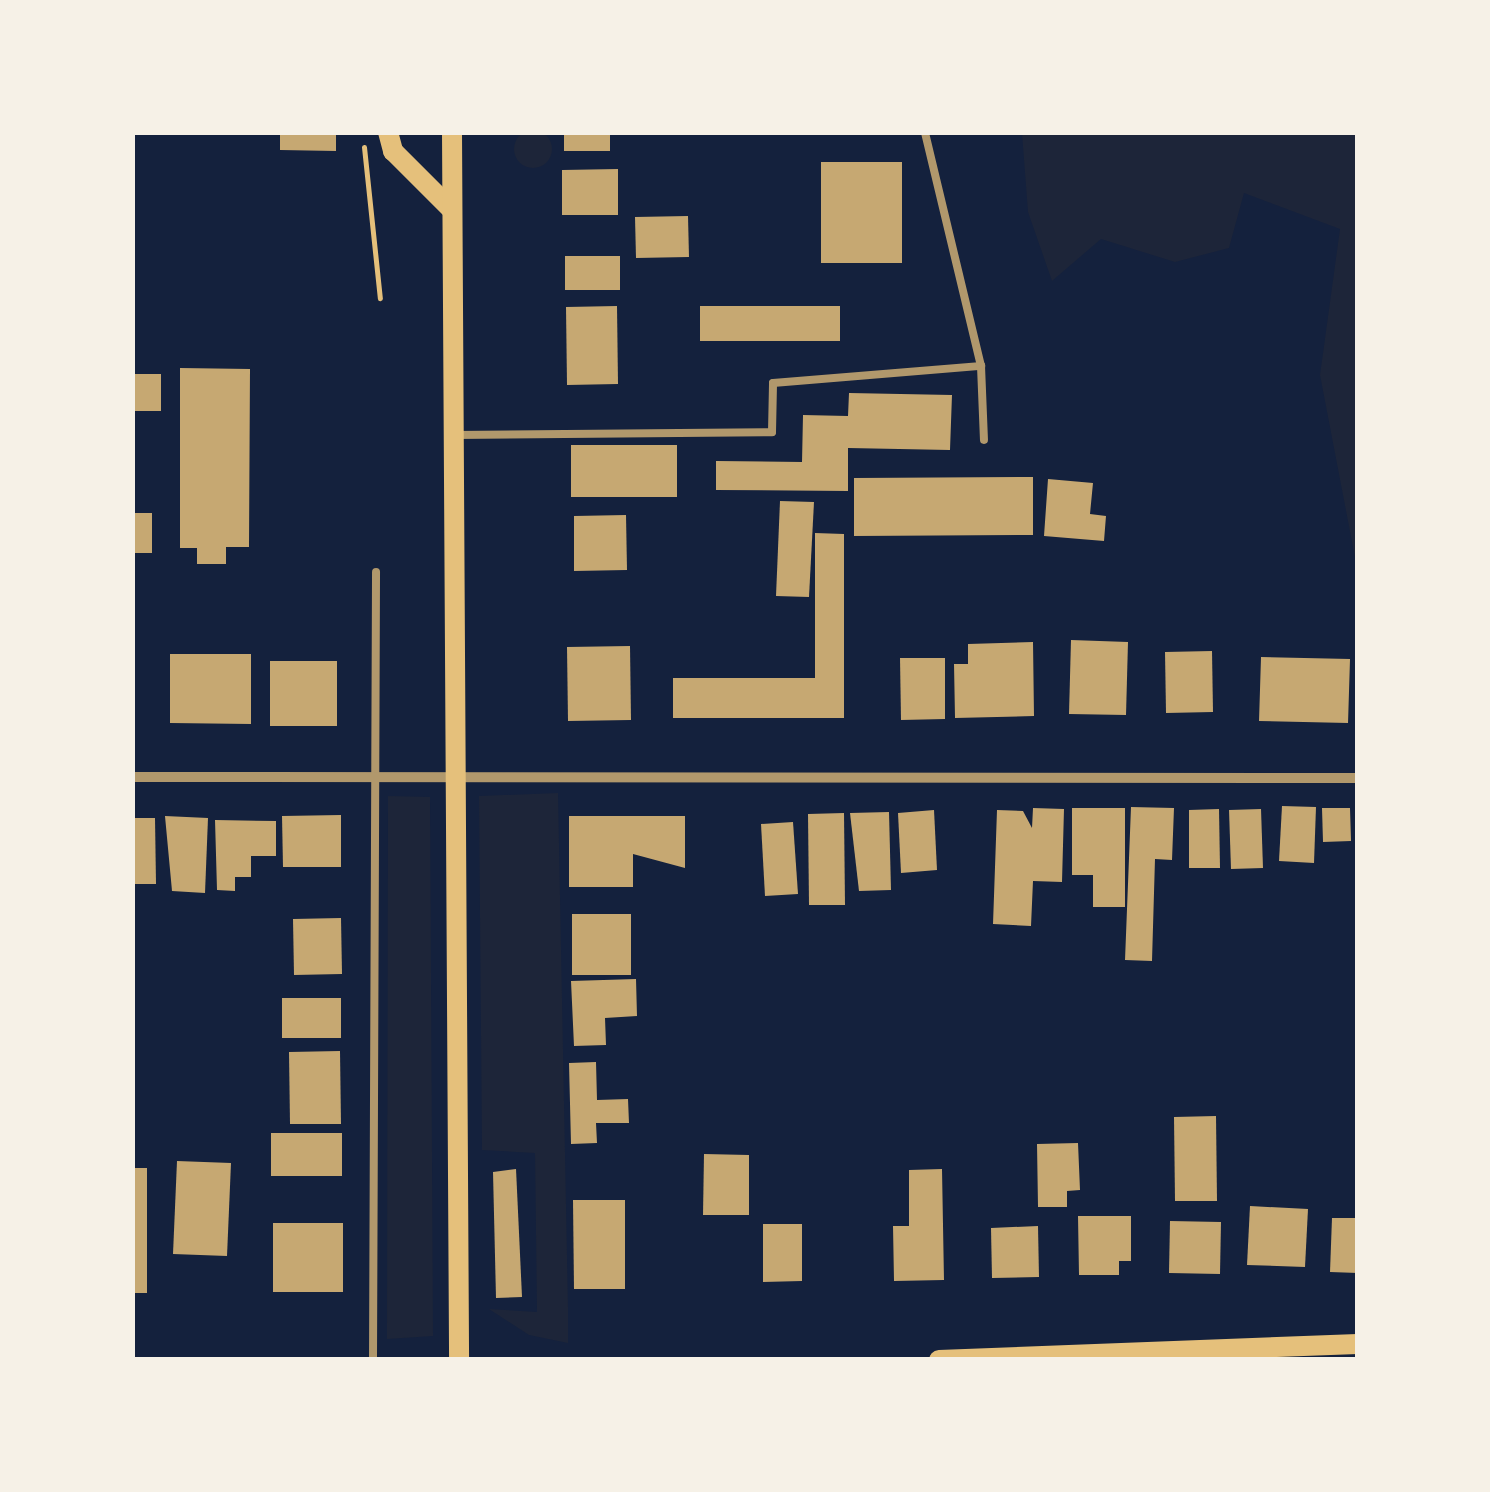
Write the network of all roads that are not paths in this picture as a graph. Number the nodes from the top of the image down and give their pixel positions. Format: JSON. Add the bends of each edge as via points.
{"nodes":[{"id":1,"x":388,"y":132,"type":"edge"},
{"id":2,"x":452,"y":132,"type":"edge"},
{"id":3,"x":925,"y":132,"type":"edge"},
{"id":4,"x":451,"y":209,"type":"junction"},
{"id":5,"x":982,"y":366,"type":"junction"},
{"id":6,"x":450,"y":435,"type":"junction"},
{"id":7,"x":984,"y":440,"type":"dead end"},
{"id":8,"x":376,"y":572,"type":"dead end"},
{"id":9,"x":449,"y":773,"type":"junction"},
{"id":10,"x":372,"y":775,"type":"junction"},
{"id":11,"x":132,"y":777,"type":"edge"},
{"id":12,"x":1358,"y":778,"type":"edge"},
{"id":13,"x":1358,"y":1344,"type":"edge"},
{"id":14,"x":373,"y":1360,"type":"edge"},
{"id":15,"x":459,"y":1360,"type":"edge"},
{"id":16,"x":939,"y":1360,"type":"edge"}],
"edges":[{"from":1,"to":4,"type":"main road","via":[[392,150]]},
{"from":2,"to":4,"type":"main road"},
{"from":3,"to":5,"type":"lane"},
{"from":4,"to":6,"type":"main road"},
{"from":5,"to":6,"type":"lane","via":[[773,383],[772,432]]},
{"from":5,"to":7,"type":"lane"},
{"from":6,"to":9,"type":"main road"},
{"from":8,"to":10,"type":"lane"},
{"from":9,"to":10,"type":"street"},
{"from":9,"to":12,"type":"street"},
{"from":9,"to":15,"type":"main road"},
{"from":10,"to":11,"type":"street"},
{"from":10,"to":14,"type":"lane"},
{"from":13,"to":16,"type":"main road"}]}
